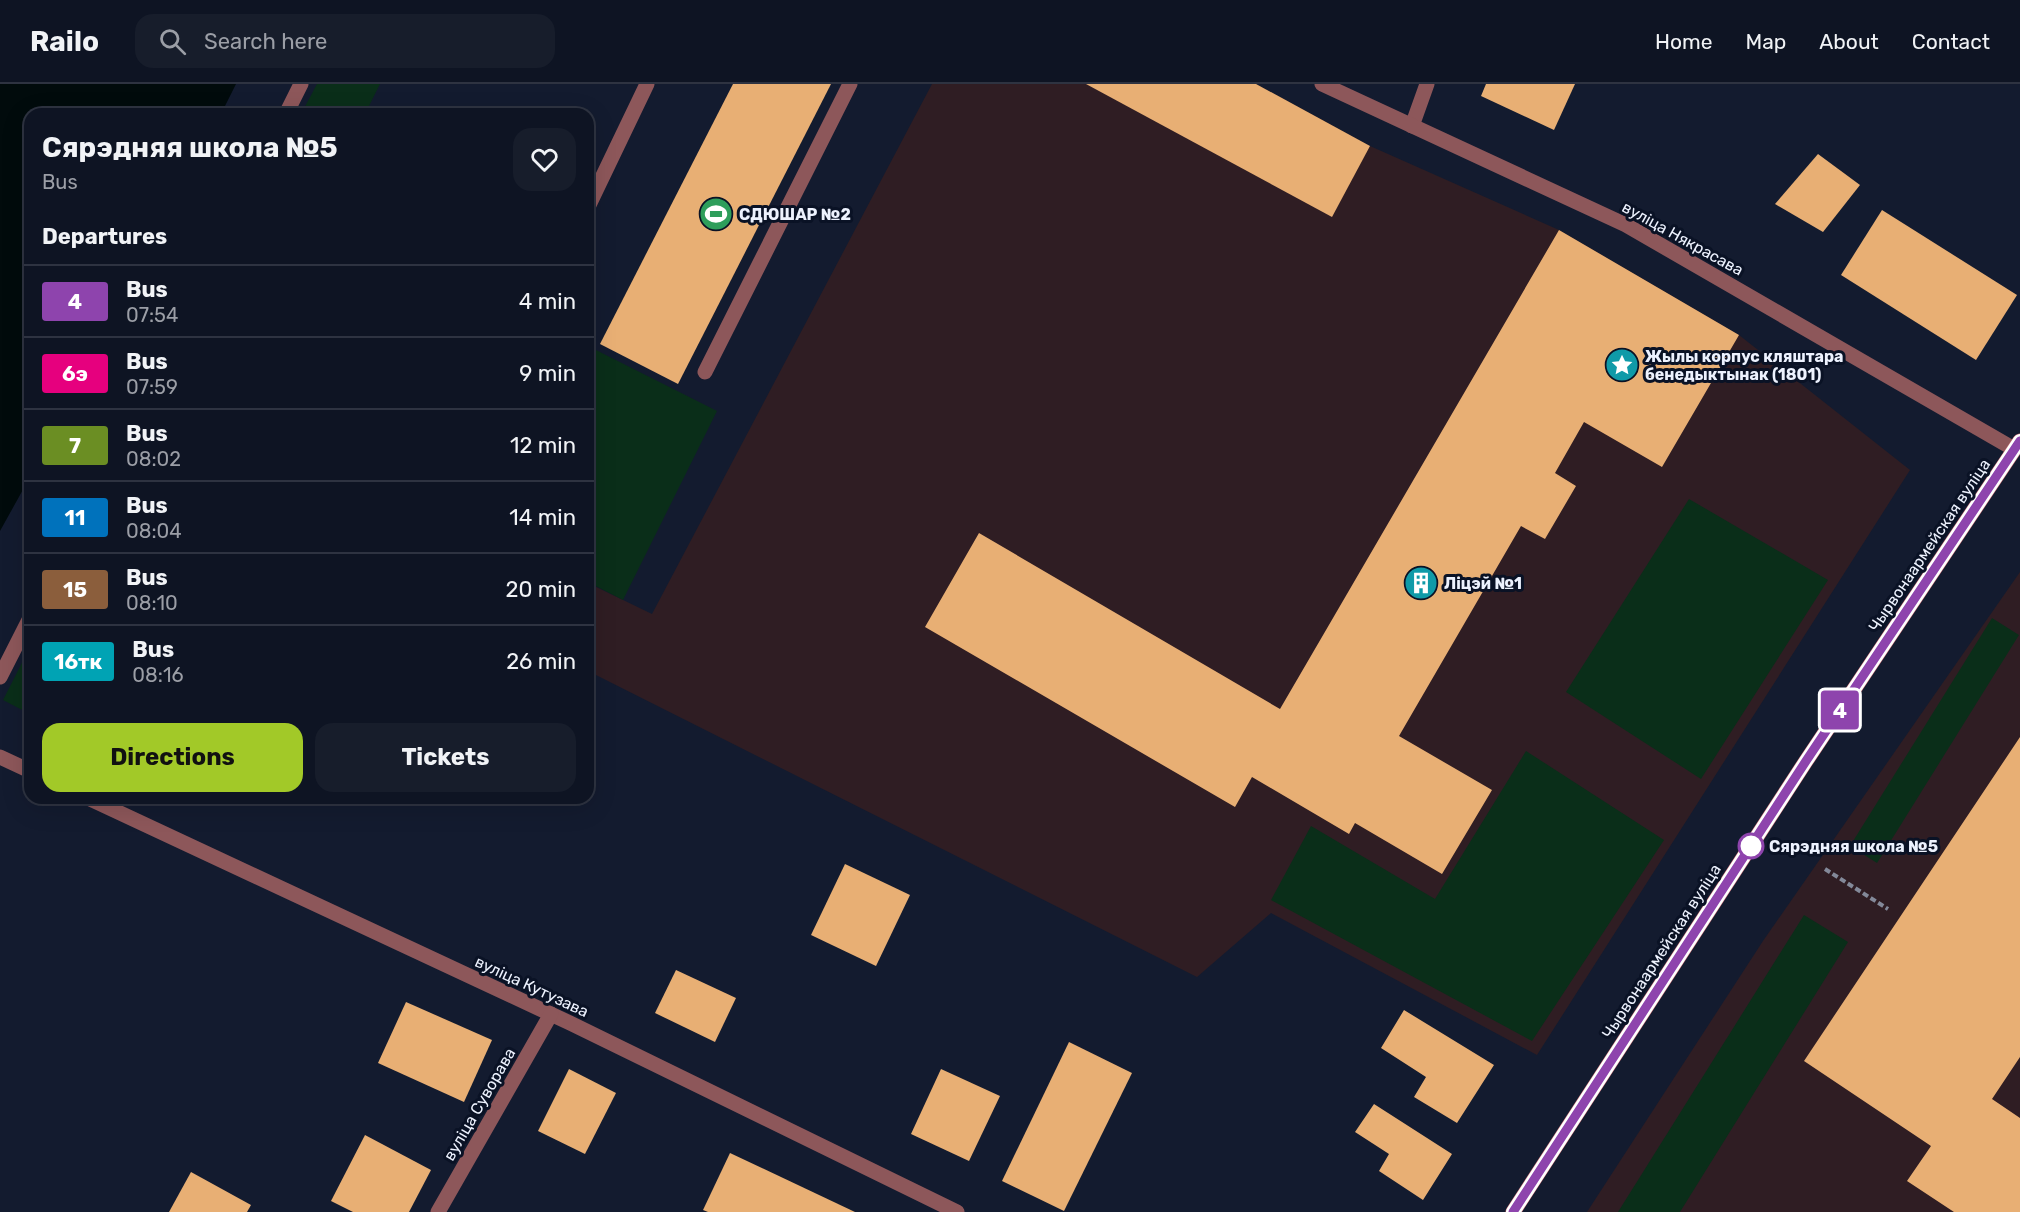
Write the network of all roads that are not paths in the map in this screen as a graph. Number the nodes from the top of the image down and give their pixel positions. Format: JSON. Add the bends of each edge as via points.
{"nodes":[{"id":1,"x":301,"y":84,"type":"edge"},
{"id":2,"x":647,"y":84,"type":"edge"},
{"id":3,"x":850,"y":84,"type":"edge"},
{"id":4,"x":1322,"y":84,"type":"edge"},
{"id":5,"x":1427,"y":84,"type":"edge"},
{"id":6,"x":289,"y":108,"type":"edge"},
{"id":7,"x":1412,"y":126,"type":"junction"},
{"id":8,"x":594,"y":194,"type":"edge"},
{"id":9,"x":705,"y":372,"type":"dead end"},
{"id":10,"x":2017,"y":445,"type":"edge"},
{"id":11,"x":24,"y":630,"type":"edge"},
{"id":12,"x":0,"y":677,"type":"edge"},
{"id":13,"x":0,"y":757,"type":"edge"},
{"id":14,"x":24,"y":768,"type":"edge"},
{"id":15,"x":101,"y":804,"type":"edge"},
{"id":16,"x":551,"y":1014,"type":"junction"},
{"id":17,"x":438,"y":1212,"type":"edge"},
{"id":18,"x":957,"y":1212,"type":"edge"},
{"id":19,"x":1513,"y":1212,"type":"edge"}],
"edges":[{"from":1,"to":6,"type":"street"},
{"from":2,"to":8,"type":"street"},
{"from":3,"to":9,"type":"street"},
{"from":4,"to":7,"type":"street","name":"вуліца Някрасава"},
{"from":5,"to":7,"type":"street"},
{"from":7,"to":10,"type":"street","name":"вуліца Някрасава","via":[[1626,225]]},
{"from":10,"to":19,"type":"main road","name":"Чырвонаармейская вуліца"},
{"from":11,"to":12,"type":"street"},
{"from":13,"to":14,"type":"street"},
{"from":15,"to":16,"type":"street","name":"вуліца Кутузава"},
{"from":16,"to":17,"type":"street","name":"вуліца Суворава"},
{"from":16,"to":18,"type":"street","name":"вуліца Кутузава"}]}
